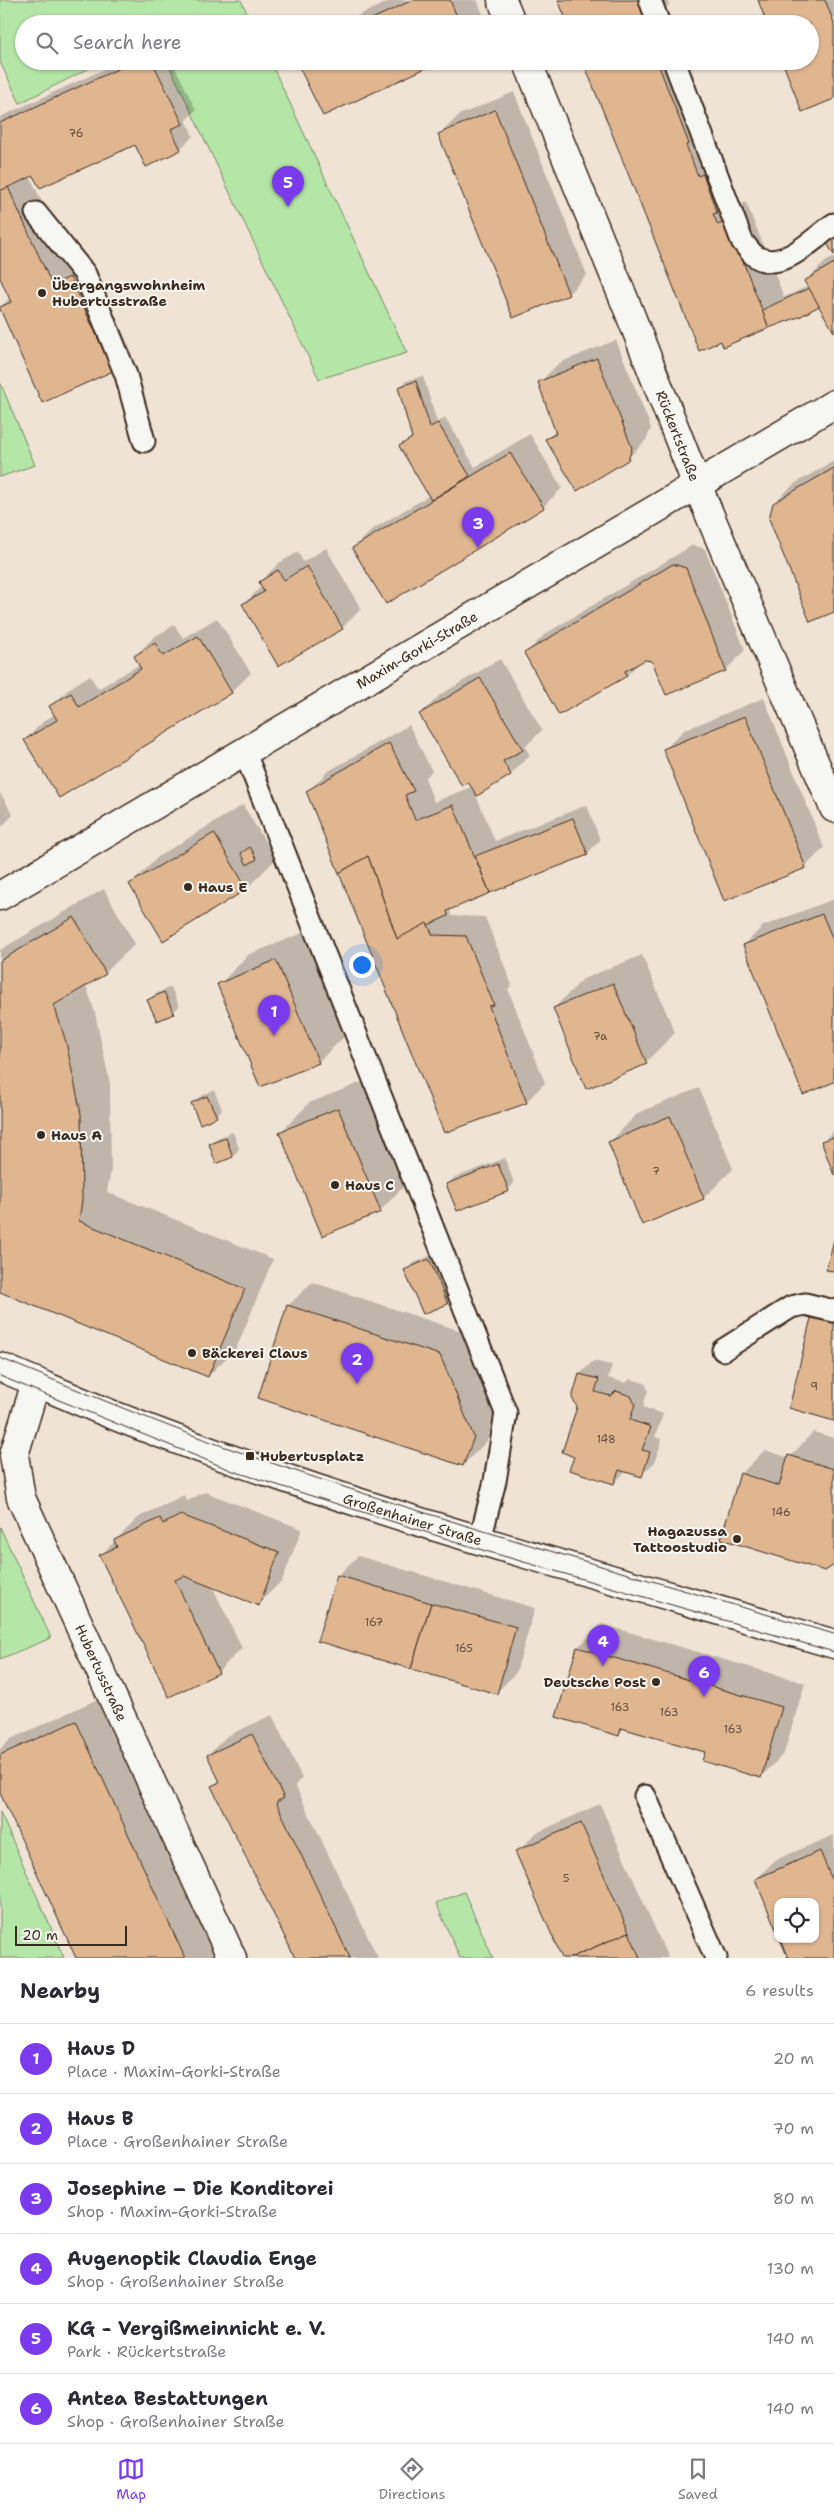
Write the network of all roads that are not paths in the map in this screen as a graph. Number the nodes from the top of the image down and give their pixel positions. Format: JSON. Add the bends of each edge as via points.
{"nodes":[{"id":1,"x":502,"y":0,"type":"edge"},
{"id":2,"x":650,"y":0,"type":"edge"},
{"id":3,"x":508,"y":15,"type":"edge"},
{"id":4,"x":656,"y":15,"type":"edge"},
{"id":5,"x":531,"y":70,"type":"edge"},
{"id":6,"x":677,"y":70,"type":"edge"},
{"id":7,"x":36,"y":213,"type":"dead end"},
{"id":8,"x":834,"y":224,"type":"edge"},
{"id":9,"x":834,"y":404,"type":"edge"},
{"id":10,"x":144,"y":441,"type":"dead end"},
{"id":11,"x":697,"y":485,"type":"junction"},
{"id":12,"x":245,"y":753,"type":"junction"},
{"id":13,"x":834,"y":808,"type":"edge"},
{"id":14,"x":0,"y":896,"type":"edge"},
{"id":15,"x":834,"y":1311,"type":"edge"},
{"id":16,"x":723,"y":1350,"type":"dead end"},
{"id":17,"x":0,"y":1367,"type":"edge"},
{"id":18,"x":36,"y":1382,"type":"junction"},
{"id":19,"x":480,"y":1540,"type":"junction"},
{"id":20,"x":834,"y":1644,"type":"edge"},
{"id":21,"x":644,"y":1796,"type":"dead end"},
{"id":22,"x":232,"y":1958,"type":"edge"},
{"id":23,"x":716,"y":1958,"type":"edge"}],
"edges":[{"from":1,"to":3,"type":"street"},
{"from":2,"to":4,"type":"lane"},
{"from":5,"to":11,"type":"street","name":"Rückertstraße"},
{"from":6,"to":8,"type":"lane","via":[[742,241],[755,256],[766,261],[787,258]]},
{"from":7,"to":10,"type":"lane","via":[[85,274],[126,375]]},
{"from":9,"to":11,"type":"street","name":"Maxim-Gorki-Straße"},
{"from":11,"to":12,"type":"street","name":"Maxim-Gorki-Straße"},
{"from":11,"to":13,"type":"street","name":"Rückertstraße"},
{"from":12,"to":14,"type":"street","name":"Maxim-Gorki-Straße"},
{"from":12,"to":19,"type":"lane","via":[[506,1413],[495,1482]]},
{"from":15,"to":16,"type":"lane","via":[[805,1304],[791,1307]]},
{"from":17,"to":18,"type":"street","name":"Großenhainer Straße"},
{"from":18,"to":19,"type":"street","name":"Großenhainer Straße","via":[[118,1417],[210,1450]]},
{"from":18,"to":22,"type":"street","name":"Hubertusstraße","via":[[14,1456],[20,1498]]},
{"from":19,"to":20,"type":"street","name":"Großenhainer Straße"},
{"from":21,"to":23,"type":"lane"}]}
